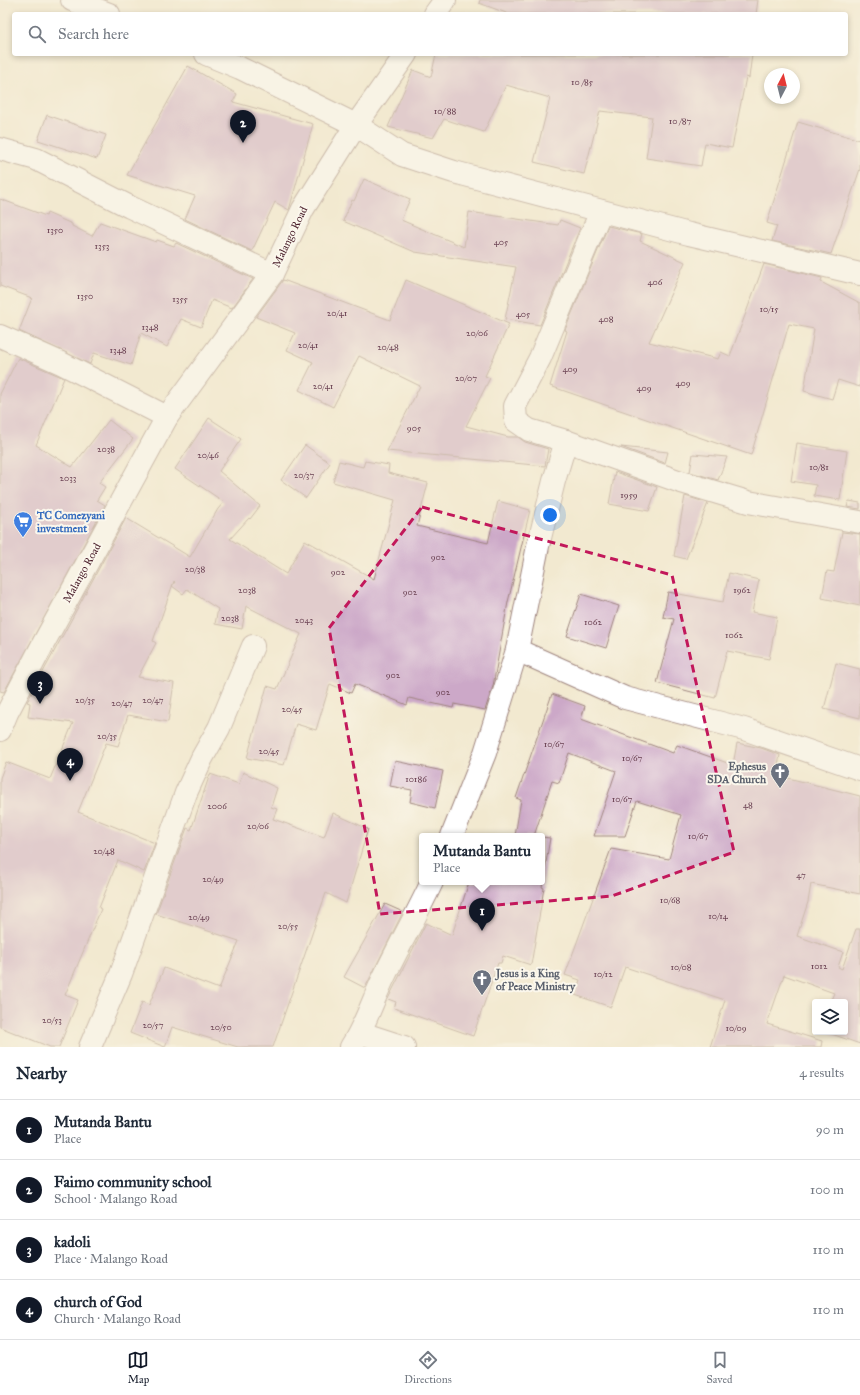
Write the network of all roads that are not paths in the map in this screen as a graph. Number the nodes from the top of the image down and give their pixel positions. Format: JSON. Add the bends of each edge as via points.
{"nodes":[{"id":1,"x":72,"y":0,"type":"edge"},
{"id":2,"x":445,"y":0,"type":"edge"},
{"id":3,"x":104,"y":12,"type":"edge"},
{"id":4,"x":436,"y":12,"type":"edge"},
{"id":5,"x":211,"y":56,"type":"edge"},
{"id":6,"x":405,"y":56,"type":"edge"},
{"id":7,"x":356,"y":125,"type":"junction"},
{"id":8,"x":0,"y":149,"type":"edge"},
{"id":9,"x":601,"y":211,"type":"junction"},
{"id":10,"x":272,"y":274,"type":"junction"},
{"id":11,"x":860,"y":274,"type":"edge"},
{"id":12,"x":0,"y":336,"type":"edge"},
{"id":13,"x":167,"y":417,"type":"junction"},
{"id":14,"x":566,"y":441,"type":"junction"},
{"id":15,"x":860,"y":522,"type":"edge"},
{"id":16,"x":253,"y":646,"type":"dead end"},
{"id":17,"x":517,"y":650,"type":"junction"},
{"id":18,"x":2,"y":718,"type":"edge"},
{"id":19,"x":860,"y":769,"type":"edge"},
{"id":20,"x":453,"y":833,"type":"edge"},
{"id":21,"x":431,"y":885,"type":"edge"},
{"id":22,"x":356,"y":1040,"type":"edge"},
{"id":23,"x":90,"y":1047,"type":"edge"},
{"id":24,"x":404,"y":1047,"type":"edge"}],
"edges":[{"from":1,"to":3,"type":"street"},
{"from":2,"to":4,"type":"street"},
{"from":5,"to":7,"type":"street"},
{"from":6,"to":7,"type":"street","name":"Malango Road"},
{"from":7,"to":9,"type":"street","via":[[402,155],[454,172]]},
{"from":7,"to":10,"type":"street","name":"Malango Road","via":[[303,209]]},
{"from":8,"to":10,"type":"street","via":[[36,160]]},
{"from":9,"to":11,"type":"street"},
{"from":9,"to":14,"type":"street","via":[[540,358],[515,406],[516,421],[529,430]]},
{"from":10,"to":13,"type":"street","name":"Malango Road"},
{"from":12,"to":13,"type":"street","via":[[61,363]]},
{"from":13,"to":18,"type":"street","name":"Malango Road"},
{"from":14,"to":15,"type":"street","via":[[678,481],[748,502]]},
{"from":14,"to":17,"type":"street","via":[[538,546]]},
{"from":16,"to":23,"type":"street","via":[[219,728],[186,793],[121,974]]},
{"from":17,"to":19,"type":"street","via":[[625,698],[744,729]]},
{"from":17,"to":20,"type":"street","via":[[485,754]]},
{"from":21,"to":22,"type":"street"},
{"from":22,"to":24,"type":"street"}]}
